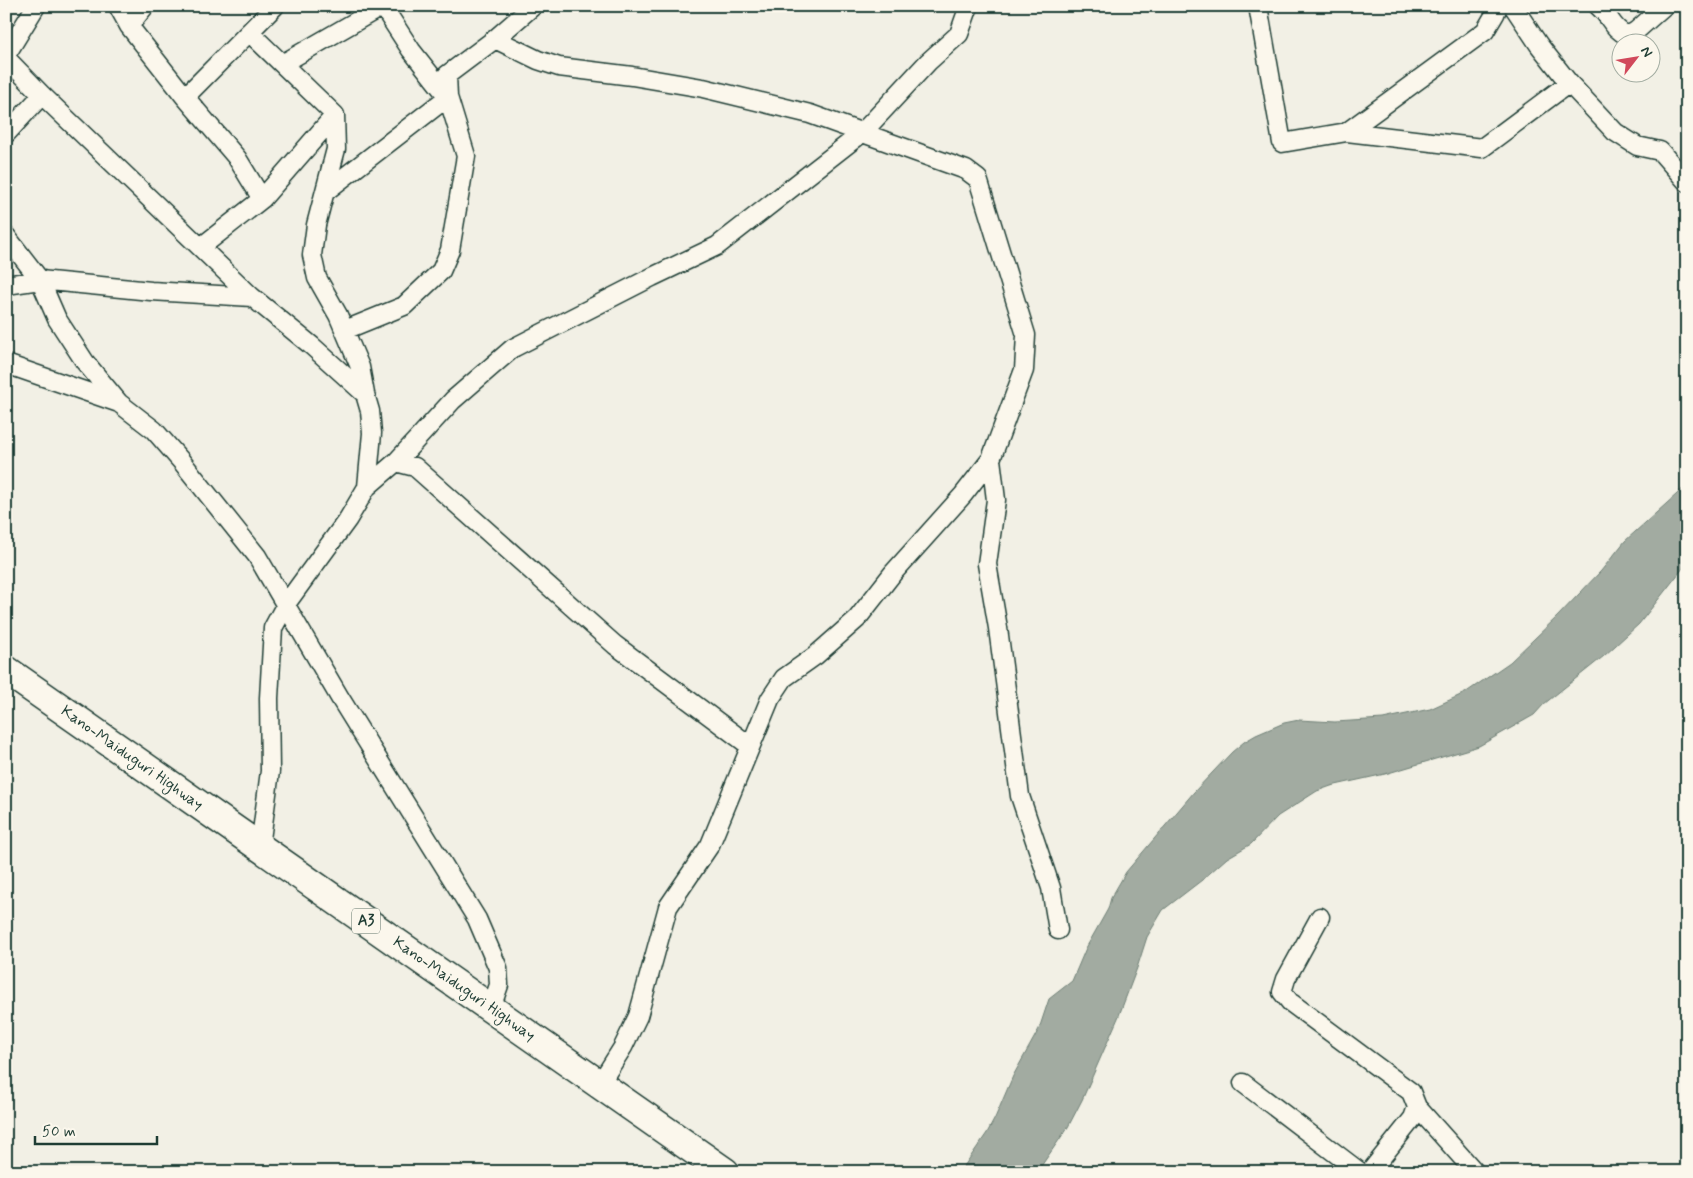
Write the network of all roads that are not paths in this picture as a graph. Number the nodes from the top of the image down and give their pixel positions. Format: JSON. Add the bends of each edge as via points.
{"nodes":[{"id":1,"x":36,"y":6,"type":"edge"},
{"id":2,"x":118,"y":6,"type":"edge"},
{"id":3,"x":146,"y":6,"type":"edge"},
{"id":4,"x":275,"y":6,"type":"edge"},
{"id":5,"x":533,"y":6,"type":"edge"},
{"id":6,"x":969,"y":6,"type":"edge"},
{"id":7,"x":1258,"y":6,"type":"edge"},
{"id":8,"x":1498,"y":6,"type":"edge"},
{"id":9,"x":1513,"y":6,"type":"edge"},
{"id":10,"x":1598,"y":6,"type":"edge"},
{"id":11,"x":1664,"y":6,"type":"edge"},
{"id":12,"x":384,"y":8,"type":"edge"},
{"id":13,"x":129,"y":26,"type":"junction"},
{"id":14,"x":249,"y":32,"type":"junction"},
{"id":15,"x":495,"y":39,"type":"junction"},
{"id":16,"x":6,"y":56,"type":"edge"},
{"id":17,"x":282,"y":64,"type":"junction"},
{"id":18,"x":1569,"y":83,"type":"junction"},
{"id":19,"x":42,"y":95,"type":"junction"},
{"id":20,"x":185,"y":97,"type":"junction"},
{"id":21,"x":448,"y":97,"type":"junction"},
{"id":22,"x":334,"y":115,"type":"junction"},
{"id":23,"x":1347,"y":132,"type":"junction"},
{"id":24,"x":862,"y":133,"type":"junction"},
{"id":25,"x":6,"y":134,"type":"edge"},
{"id":26,"x":1687,"y":182,"type":"edge"},
{"id":27,"x":325,"y":192,"type":"junction"},
{"id":28,"x":262,"y":198,"type":"junction"},
{"id":29,"x":6,"y":236,"type":"edge"},
{"id":30,"x":201,"y":247,"type":"junction"},
{"id":31,"x":40,"y":280,"type":"junction"},
{"id":32,"x":6,"y":285,"type":"edge"},
{"id":33,"x":252,"y":296,"type":"junction"},
{"id":34,"x":345,"y":330,"type":"junction"},
{"id":35,"x":6,"y":364,"type":"edge"},
{"id":36,"x":365,"y":394,"type":"junction"},
{"id":37,"x":119,"y":403,"type":"junction"},
{"id":38,"x":991,"y":459,"type":"junction"},
{"id":39,"x":396,"y":462,"type":"junction"},
{"id":40,"x":367,"y":487,"type":"junction"},
{"id":41,"x":286,"y":604,"type":"junction"},
{"id":42,"x":6,"y":670,"type":"edge"},
{"id":43,"x":750,"y":746,"type":"junction"},
{"id":44,"x":260,"y":847,"type":"junction"},
{"id":45,"x":1320,"y":917,"type":"dead end"},
{"id":46,"x":1058,"y":930,"type":"dead end"},
{"id":47,"x":491,"y":1008,"type":"junction"},
{"id":48,"x":597,"y":1082,"type":"junction"},
{"id":49,"x":1243,"y":1083,"type":"dead end"},
{"id":50,"x":1417,"y":1107,"type":"junction"},
{"id":51,"x":725,"y":1172,"type":"edge"},
{"id":52,"x":1360,"y":1172,"type":"edge"},
{"id":53,"x":1370,"y":1172,"type":"edge"},
{"id":54,"x":1474,"y":1172,"type":"edge"}],
"edges":[{"from":1,"to":16,"type":"street"},
{"from":2,"to":13,"type":"street"},
{"from":3,"to":13,"type":"street"},
{"from":4,"to":14,"type":"street"},
{"from":5,"to":15,"type":"street"},
{"from":6,"to":24,"type":"street","via":[[959,34],[928,62]]},
{"from":7,"to":23,"type":"street","via":[[1282,143]]},
{"from":8,"to":23,"type":"street","via":[[1485,31]]},
{"from":9,"to":18,"type":"street"},
{"from":10,"to":11,"type":"street","via":[[1618,32],[1628,36]]},
{"from":12,"to":17,"type":"street"},
{"from":12,"to":21,"type":"street","via":[[411,50]]},
{"from":13,"to":20,"type":"street"},
{"from":14,"to":17,"type":"street"},
{"from":14,"to":20,"type":"street"},
{"from":15,"to":21,"type":"street","via":[[447,75]]},
{"from":15,"to":24,"type":"street","via":[[559,67],[703,88],[810,114]]},
{"from":16,"to":19,"type":"street"},
{"from":17,"to":22,"type":"street"},
{"from":18,"to":23,"type":"street","via":[[1482,148]]},
{"from":18,"to":26,"type":"street","via":[[1615,132],[1637,146],[1660,151]]},
{"from":19,"to":25,"type":"street"},
{"from":19,"to":30,"type":"street"},
{"from":20,"to":28,"type":"street","via":[[237,158]]},
{"from":21,"to":27,"type":"street"},
{"from":21,"to":34,"type":"street","via":[[466,156],[450,250],[441,271],[404,306]]},
{"from":22,"to":27,"type":"street","via":[[336,149]]},
{"from":22,"to":28,"type":"street"},
{"from":24,"to":38,"type":"street","via":[[966,170],[978,179],[1026,335],[1024,370]]},
{"from":24,"to":39,"type":"street","via":[[717,246],[513,348],[453,400]]},
{"from":27,"to":34,"type":"street","via":[[312,255],[317,278]]},
{"from":28,"to":30,"type":"street"},
{"from":29,"to":31,"type":"street"},
{"from":30,"to":33,"type":"street"},
{"from":31,"to":32,"type":"street"},
{"from":31,"to":33,"type":"street","via":[[151,291]]},
{"from":31,"to":37,"type":"street","via":[[57,319],[85,362]]},
{"from":33,"to":36,"type":"street"},
{"from":34,"to":36,"type":"street","via":[[360,367]]},
{"from":35,"to":37,"type":"street"},
{"from":36,"to":40,"type":"street","via":[[372,433]]},
{"from":37,"to":41,"type":"street","via":[[154,430],[182,462],[257,556]]},
{"from":38,"to":43,"type":"street","via":[[857,619],[784,678],[770,699]]},
{"from":38,"to":46,"type":"street","via":[[996,500],[987,564],[1020,796],[1050,888]]},
{"from":39,"to":40,"type":"street"},
{"from":39,"to":43,"type":"street","via":[[415,467],[616,645]]},
{"from":40,"to":41,"type":"street","via":[[348,519]]},
{"from":41,"to":44,"type":"street","via":[[273,628],[270,771]]},
{"from":41,"to":47,"type":"street","via":[[340,698],[477,919],[498,968],[500,985]]},
{"from":42,"to":44,"type":"highway","name":"Kano-Maiduguri Highway","number":"A3"},
{"from":43,"to":48,"type":"street","via":[[710,845],[668,907],[638,1016],[623,1047]]},
{"from":44,"to":47,"type":"highway","name":"Kano-Maiduguri Highway","number":"A3"},
{"from":45,"to":50,"type":"street","via":[[1282,992],[1290,1002],[1411,1092]]},
{"from":47,"to":48,"type":"highway","name":"Kano-Maiduguri Highway","number":"A3"},
{"from":48,"to":51,"type":"highway","name":"Kano-Maiduguri Highway","number":"A3"},
{"from":49,"to":52,"type":"street"},
{"from":50,"to":53,"type":"street","via":[[1413,1118]]},
{"from":50,"to":54,"type":"street"}]}
